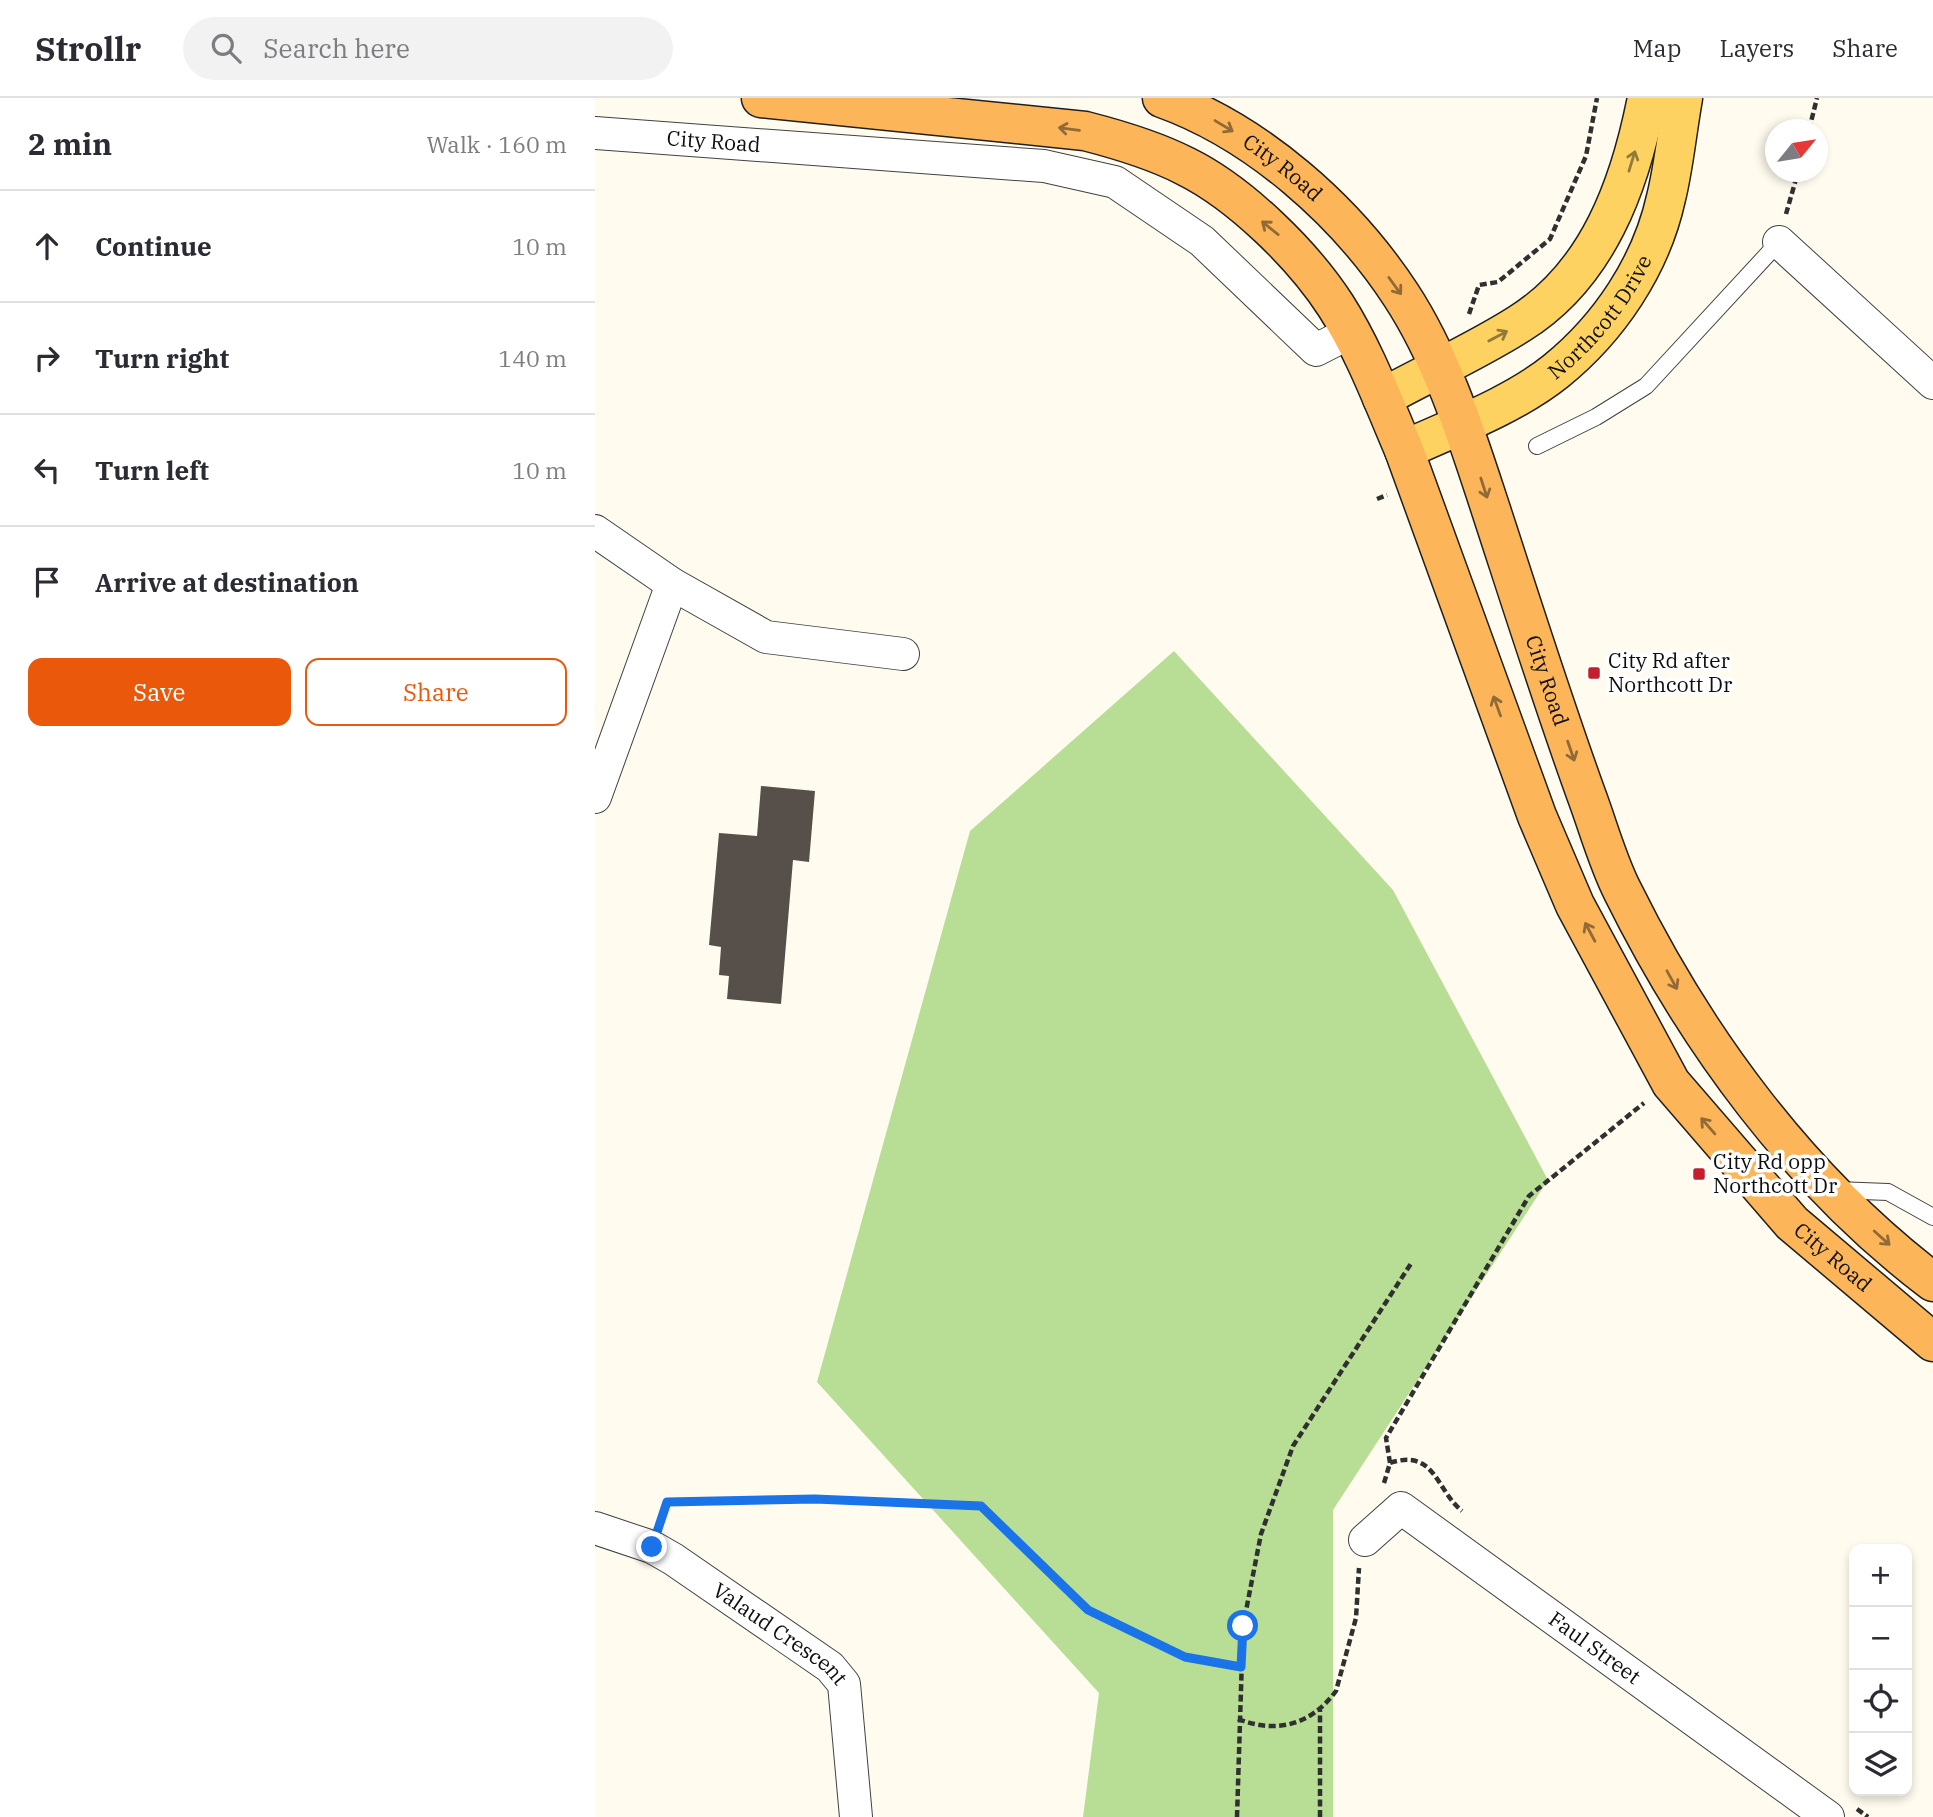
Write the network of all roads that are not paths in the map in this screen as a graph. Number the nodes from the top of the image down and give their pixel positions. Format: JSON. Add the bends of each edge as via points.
{"nodes":[{"id":1,"x":761,"y":98,"type":"edge"},
{"id":2,"x":1162,"y":98,"type":"edge"},
{"id":3,"x":1647,"y":98,"type":"edge"},
{"id":4,"x":1682,"y":98,"type":"edge"},
{"id":5,"x":595,"y":133,"type":"edge"},
{"id":6,"x":1779,"y":242,"type":"joint"},
{"id":7,"x":1351,"y":332,"type":"junction"},
{"id":8,"x":1437,"y":368,"type":"junction"},
{"id":9,"x":1933,"y":383,"type":"edge"},
{"id":10,"x":1382,"y":398,"type":"junction"},
{"id":11,"x":1462,"y":423,"type":"junction"},
{"id":12,"x":1537,"y":446,"type":"dead end"},
{"id":13,"x":1404,"y":450,"type":"junction"},
{"id":14,"x":595,"y":531,"type":"edge"},
{"id":15,"x":672,"y":584,"type":"junction"},
{"id":16,"x":903,"y":654,"type":"dead end"},
{"id":17,"x":595,"y":797,"type":"edge"},
{"id":18,"x":1830,"y":1190,"type":"junction"},
{"id":19,"x":1933,"y":1217,"type":"edge"},
{"id":20,"x":1933,"y":1282,"type":"edge"},
{"id":21,"x":1933,"y":1342,"type":"edge"},
{"id":22,"x":595,"y":1528,"type":"edge"},
{"id":23,"x":1365,"y":1540,"type":"road end"},
{"id":24,"x":856,"y":1817,"type":"edge"},
{"id":25,"x":1828,"y":1817,"type":"edge"}],
"edges":[{"from":7,"to":1,"type":"highway","name":"City Road","one_way":true,"via":[[1335,304],[1281,237],[1187,166],[1132,143],[1085,131]]},
{"from":2,"to":8,"type":"highway","name":"City Road","one_way":true,"via":[[1200,112],[1259,147],[1310,189],[1401,295]]},
{"from":8,"to":3,"type":"main road","name":"Northcott Drive","one_way":true,"via":[[1521,323],[1560,290],[1593,249],[1620,201]]},
{"from":4,"to":11,"type":"main road","name":"Northcott Drive","via":[[1666,199],[1649,251],[1615,311],[1555,372]]},
{"from":5,"to":7,"type":"street","name":"City Road","via":[[1044,166],[1115,183],[1202,240],[1316,350]]},
{"from":6,"to":9,"type":"street"},
{"from":6,"to":12,"type":"lane","via":[[1646,386]]},
{"from":7,"to":10,"type":"highway","name":"City Road"},
{"from":8,"to":10,"type":"main road","name":"Northcott Drive"},
{"from":8,"to":11,"type":"highway","name":"City Road"},
{"from":10,"to":13,"type":"highway","name":"City Road"},
{"from":11,"to":13,"type":"main road","name":"Northcott Drive"},
{"from":11,"to":18,"type":"highway","name":"City Road","one_way":true,"via":[[1621,888],[1695,1020],[1772,1128]]},
{"from":21,"to":13,"type":"highway","name":"City Road","one_way":true,"via":[[1792,1223],[1671,1083],[1575,905],[1537,816]]},
{"from":14,"to":15,"type":"street"},
{"from":15,"to":16,"type":"street","via":[[766,637]]},
{"from":15,"to":17,"type":"street"},
{"from":18,"to":19,"type":"lane","via":[[1888,1192]]},
{"from":18,"to":20,"type":"highway","name":"City Road","one_way":true},
{"from":22,"to":24,"type":"street","name":"Valaud Crescent","via":[[652,1547],[830,1667],[844,1684]]},
{"from":23,"to":25,"type":"street","name":"Faul Street","via":[[1401,1508]]}]}
